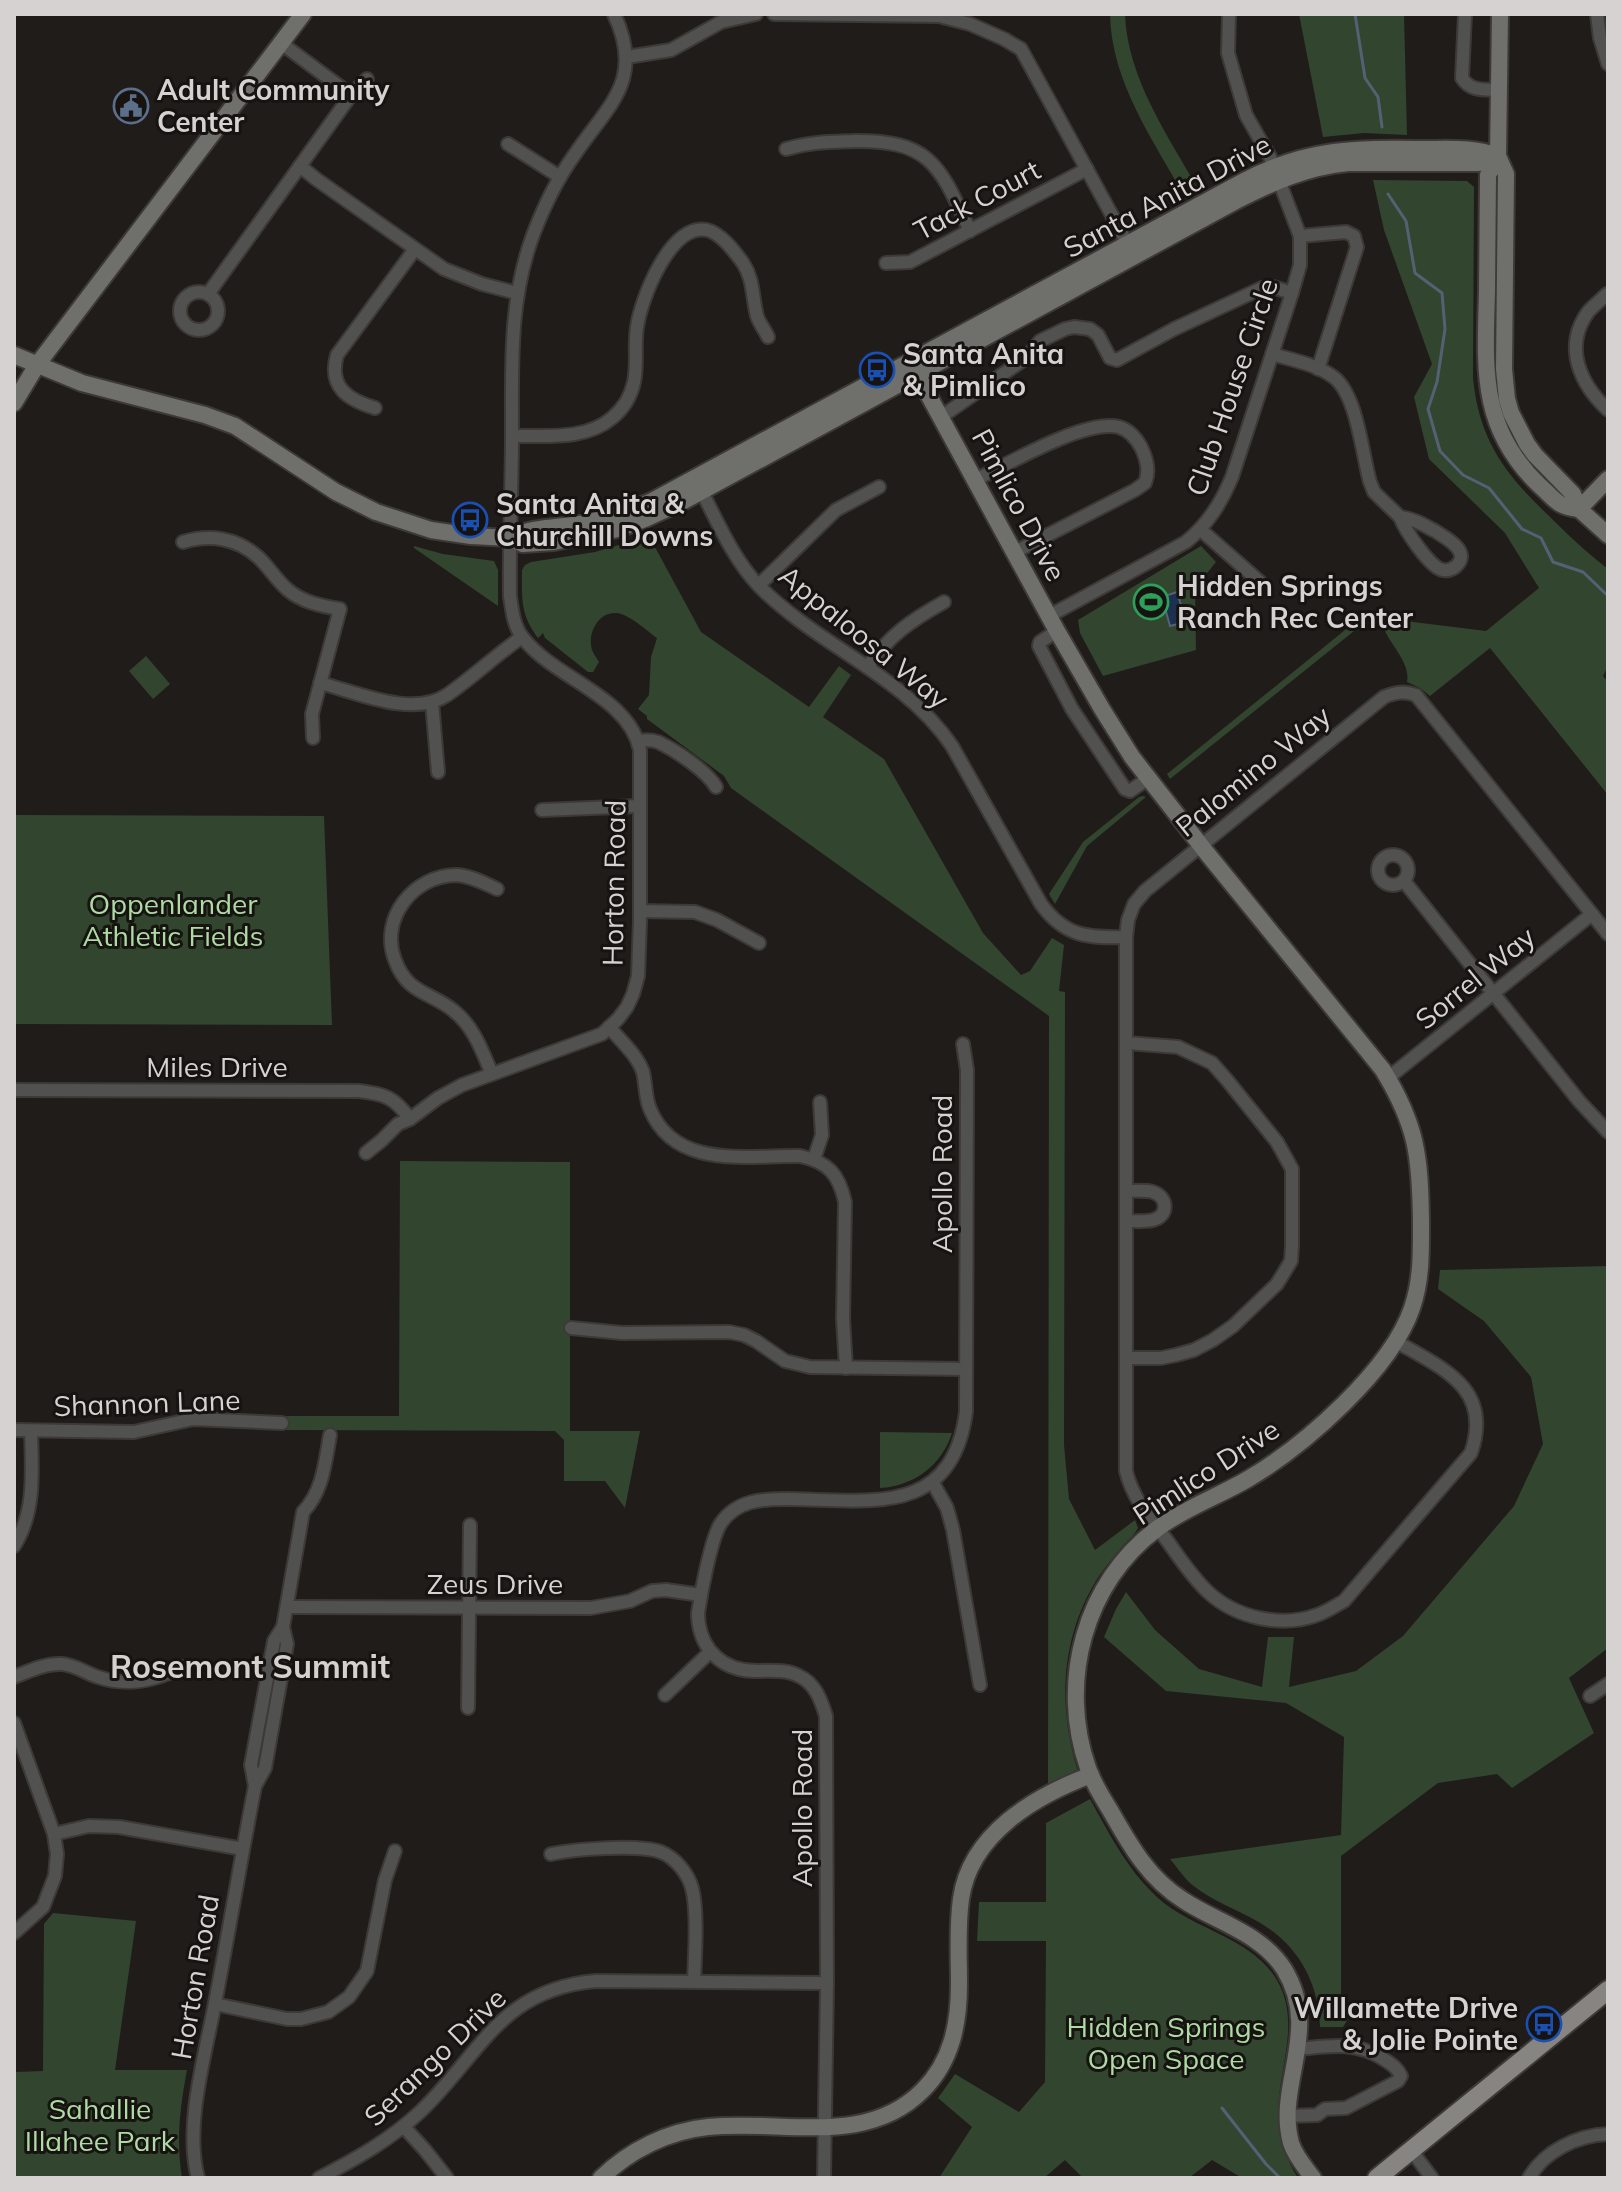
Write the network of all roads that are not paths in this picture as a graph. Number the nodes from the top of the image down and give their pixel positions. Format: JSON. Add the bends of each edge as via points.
{"nodes":[{"id":1,"x":303,"y":14,"type":"edge"},
{"id":2,"x":614,"y":14,"type":"edge"},
{"id":3,"x":756,"y":14,"type":"edge"},
{"id":4,"x":774,"y":14,"type":"edge"},
{"id":5,"x":821,"y":14,"type":"edge"},
{"id":6,"x":1229,"y":14,"type":"edge"},
{"id":7,"x":1465,"y":14,"type":"edge"},
{"id":8,"x":1500,"y":14,"type":"edge"},
{"id":9,"x":1597,"y":14,"type":"edge"},
{"id":10,"x":281,"y":43,"type":"junction"},
{"id":11,"x":627,"y":57,"type":"junction"},
{"id":12,"x":1608,"y":64,"type":"edge"},
{"id":13,"x":367,"y":79,"type":"dead end"},
{"id":14,"x":1499,"y":90,"type":"junction"},
{"id":15,"x":351,"y":95,"type":"junction"},
{"id":16,"x":508,"y":144,"type":"dead end"},
{"id":17,"x":786,"y":149,"type":"dead end"},
{"id":18,"x":1498,"y":156,"type":"junction"},
{"id":19,"x":300,"y":166,"type":"junction"},
{"id":20,"x":1087,"y":169,"type":"junction"},
{"id":21,"x":1277,"y":173,"type":"junction"},
{"id":22,"x":560,"y":177,"type":"junction"},
{"id":23,"x":970,"y":231,"type":"junction"},
{"id":24,"x":1300,"y":236,"type":"junction"},
{"id":25,"x":415,"y":249,"type":"junction"},
{"id":26,"x":1131,"y":250,"type":"junction"},
{"id":27,"x":886,"y":263,"type":"dead end"},
{"id":28,"x":517,"y":293,"type":"junction"},
{"id":29,"x":1292,"y":293,"type":"junction"},
{"id":30,"x":208,"y":294,"type":"dead end"},
{"id":31,"x":1607,"y":294,"type":"edge"},
{"id":32,"x":768,"y":337,"type":"dead end"},
{"id":33,"x":1272,"y":354,"type":"junction"},
{"id":34,"x":14,"y":355,"type":"edge"},
{"id":35,"x":37,"y":365,"type":"junction"},
{"id":36,"x":915,"y":369,"type":"junction"},
{"id":37,"x":1318,"y":369,"type":"junction"},
{"id":38,"x":14,"y":403,"type":"edge"},
{"id":39,"x":375,"y":408,"type":"dead end"},
{"id":40,"x":1608,"y":410,"type":"edge"},
{"id":41,"x":941,"y":417,"type":"junction"},
{"id":42,"x":512,"y":436,"type":"junction"},
{"id":43,"x":1608,"y":479,"type":"edge"},
{"id":44,"x":975,"y":480,"type":"junction"},
{"id":45,"x":879,"y":487,"type":"dead end"},
{"id":46,"x":702,"y":492,"type":"junction"},
{"id":47,"x":1579,"y":509,"type":"junction"},
{"id":48,"x":1400,"y":517,"type":"junction"},
{"id":49,"x":1201,"y":530,"type":"junction"},
{"id":50,"x":1608,"y":535,"type":"edge"},
{"id":51,"x":511,"y":538,"type":"junction"},
{"id":52,"x":183,"y":542,"type":"dead end"},
{"id":53,"x":1015,"y":552,"type":"junction"},
{"id":54,"x":1260,"y":582,"type":"dead end"},
{"id":55,"x":759,"y":585,"type":"junction"},
{"id":56,"x":944,"y":602,"type":"dead end"},
{"id":57,"x":1049,"y":616,"type":"junction"},
{"id":58,"x":1057,"y":631,"type":"junction"},
{"id":59,"x":522,"y":637,"type":"junction"},
{"id":60,"x":867,"y":667,"type":"junction"},
{"id":61,"x":320,"y":683,"type":"junction"},
{"id":62,"x":432,"y":702,"type":"junction"},
{"id":63,"x":313,"y":738,"type":"dead end"},
{"id":64,"x":638,"y":741,"type":"junction"},
{"id":65,"x":438,"y":772,"type":"dead end"},
{"id":66,"x":1150,"y":777,"type":"junction"},
{"id":67,"x":716,"y":787,"type":"dead end"},
{"id":68,"x":640,"y":806,"type":"junction"},
{"id":69,"x":542,"y":810,"type":"dead end"},
{"id":70,"x":1200,"y":844,"type":"junction"},
{"id":71,"x":1404,"y":881,"type":"dead end"},
{"id":72,"x":497,"y":889,"type":"dead end"},
{"id":73,"x":640,"y":911,"type":"junction"},
{"id":74,"x":1592,"y":914,"type":"junction"},
{"id":75,"x":1608,"y":934,"type":"edge"},
{"id":76,"x":1126,"y":937,"type":"junction"},
{"id":77,"x":759,"y":943,"type":"dead end"},
{"id":78,"x":1492,"y":994,"type":"junction"},
{"id":79,"x":609,"y":1027,"type":"junction"},
{"id":80,"x":1127,"y":1043,"type":"junction"},
{"id":81,"x":963,"y":1044,"type":"dead end"},
{"id":82,"x":492,"y":1074,"type":"junction"},
{"id":83,"x":1388,"y":1078,"type":"junction"},
{"id":84,"x":14,"y":1090,"type":"edge"},
{"id":85,"x":820,"y":1102,"type":"dead end"},
{"id":86,"x":410,"y":1119,"type":"junction"},
{"id":87,"x":1608,"y":1132,"type":"edge"},
{"id":88,"x":366,"y":1153,"type":"dead end"},
{"id":89,"x":814,"y":1159,"type":"junction"},
{"id":90,"x":1126,"y":1191,"type":"junction"},
{"id":91,"x":1126,"y":1221,"type":"junction"},
{"id":92,"x":571,"y":1328,"type":"dead end"},
{"id":93,"x":1397,"y":1342,"type":"junction"},
{"id":94,"x":1126,"y":1358,"type":"junction"},
{"id":95,"x":846,"y":1368,"type":"junction"},
{"id":96,"x":966,"y":1369,"type":"junction"},
{"id":97,"x":282,"y":1423,"type":"dead end"},
{"id":98,"x":14,"y":1430,"type":"edge"},
{"id":99,"x":31,"y":1431,"type":"junction"},
{"id":100,"x":330,"y":1435,"type":"dead end"},
{"id":101,"x":933,"y":1483,"type":"junction"},
{"id":102,"x":470,"y":1525,"type":"dead end"},
{"id":103,"x":1157,"y":1528,"type":"junction"},
{"id":104,"x":14,"y":1546,"type":"edge"},
{"id":105,"x":701,"y":1595,"type":"junction"},
{"id":106,"x":287,"y":1607,"type":"junction"},
{"id":107,"x":469,"y":1608,"type":"junction"},
{"id":108,"x":710,"y":1652,"type":"junction"},
{"id":109,"x":182,"y":1667,"type":"dead end"},
{"id":110,"x":14,"y":1677,"type":"edge"},
{"id":111,"x":1608,"y":1684,"type":"edge"},
{"id":112,"x":980,"y":1685,"type":"dead end"},
{"id":113,"x":665,"y":1695,"type":"dead end"},
{"id":114,"x":1590,"y":1696,"type":"dead end"},
{"id":115,"x":468,"y":1708,"type":"dead end"},
{"id":116,"x":14,"y":1723,"type":"edge"},
{"id":117,"x":1091,"y":1775,"type":"junction"},
{"id":118,"x":54,"y":1834,"type":"junction"},
{"id":119,"x":243,"y":1849,"type":"junction"},
{"id":120,"x":395,"y":1851,"type":"dead end"},
{"id":121,"x":551,"y":1854,"type":"dead end"},
{"id":122,"x":14,"y":1933,"type":"edge"},
{"id":123,"x":694,"y":1981,"type":"junction"},
{"id":124,"x":827,"y":1983,"type":"junction"},
{"id":125,"x":1608,"y":1990,"type":"edge"},
{"id":126,"x":215,"y":2004,"type":"junction"},
{"id":127,"x":1298,"y":2049,"type":"junction"},
{"id":128,"x":1289,"y":2116,"type":"junction"},
{"id":129,"x":404,"y":2127,"type":"junction"},
{"id":130,"x":826,"y":2127,"type":"junction"},
{"id":131,"x":1608,"y":2134,"type":"edge"},
{"id":132,"x":1411,"y":2150,"type":"junction"},
{"id":133,"x":198,"y":2178,"type":"edge"},
{"id":134,"x":319,"y":2178,"type":"edge"},
{"id":135,"x":447,"y":2178,"type":"edge"},
{"id":136,"x":601,"y":2178,"type":"edge"},
{"id":137,"x":824,"y":2178,"type":"edge"},
{"id":138,"x":1313,"y":2178,"type":"edge"},
{"id":139,"x":1377,"y":2178,"type":"edge"},
{"id":140,"x":1432,"y":2178,"type":"edge"},
{"id":141,"x":1529,"y":2178,"type":"edge"}],
"edges":[{"from":1,"to":10,"type":"main road"},
{"from":2,"to":11,"type":"street"},
{"from":3,"to":11,"type":"street","via":[[721,22],[671,50]]},
{"from":4,"to":5,"type":"street"},
{"from":5,"to":20,"type":"street","via":[[939,16],[1004,39],[1021,49],[1030,63]]},
{"from":6,"to":21,"type":"street","name":"Club House Circle","via":[[1228,53],[1246,115]]},
{"from":7,"to":14,"type":"street","via":[[1462,78],[1474,89]]},
{"from":8,"to":14,"type":"main road"},
{"from":9,"to":12,"type":"street"},
{"from":10,"to":15,"type":"street"},
{"from":10,"to":35,"type":"main road"},
{"from":11,"to":22,"type":"street","via":[[614,100]]},
{"from":13,"to":15,"type":"street"},
{"from":14,"to":18,"type":"main road"},
{"from":15,"to":19,"type":"street"},
{"from":16,"to":22,"type":"street"},
{"from":17,"to":23,"type":"street","via":[[807,142],[880,141],[910,148],[942,173]]},
{"from":18,"to":21,"type":"main road","name":"Santa Anita Drive","via":[[1479,163],[1363,162]]},
{"from":18,"to":47,"type":"main road","via":[[1506,174],[1507,399],[1527,444],[1573,494]]},
{"from":18,"to":47,"type":"main road","via":[[1488,175],[1488,391],[1506,444],[1520,465],[1562,507]]},
{"from":19,"to":25,"type":"street"},
{"from":19,"to":30,"type":"street"},
{"from":20,"to":23,"type":"street","name":"Tack Court"},
{"from":20,"to":26,"type":"street"},
{"from":21,"to":24,"type":"street","name":"Club House Circle"},
{"from":21,"to":26,"type":"main road","name":"Santa Anita Drive","via":[[1254,191]]},
{"from":22,"to":28,"type":"street","via":[[533,236]]},
{"from":23,"to":27,"type":"street","name":"Tack Court","via":[[910,262]]},
{"from":24,"to":29,"type":"street","name":"Club House Circle","via":[[1300,265]]},
{"from":24,"to":37,"type":"street","via":[[1346,232],[1354,236],[1357,247]]},
{"from":25,"to":28,"type":"street","via":[[463,278]]},
{"from":25,"to":39,"type":"street","via":[[337,355],[334,372],[345,394]]},
{"from":26,"to":36,"type":"main road","name":"Santa Anita Drive"},
{"from":28,"to":42,"type":"street"},
{"from":29,"to":33,"type":"street","name":"Club House Circle"},
{"from":29,"to":41,"type":"street","via":[[1273,287],[1254,291],[1117,360],[1090,329],[1065,329],[1040,341],[1026,358]]},
{"from":31,"to":40,"type":"street","via":[[1579,329],[1577,353],[1585,383]]},
{"from":32,"to":42,"type":"street","via":[[757,317],[752,280],[744,265],[710,230],[693,232],[671,250],[648,288],[637,328],[634,382],[618,413],[582,433]]},
{"from":33,"to":37,"type":"street"},
{"from":33,"to":49,"type":"street","name":"Club House Circle","via":[[1232,477]]},
{"from":34,"to":35,"type":"main road","name":"Santa Anita Drive"},
{"from":35,"to":38,"type":"main road"},
{"from":35,"to":51,"type":"main road","name":"Santa Anita Drive","via":[[235,426],[318,482],[376,512],[431,530]]},
{"from":36,"to":41,"type":"main road","name":"Pimlico Drive"},
{"from":36,"to":46,"type":"main road","name":"Santa Anita Drive"},
{"from":36,"to":51,"type":"main road","name":"Santa Anita Drive","via":[[652,501],[594,521],[523,531]]},
{"from":37,"to":48,"type":"street","via":[[1343,386],[1374,492]]},
{"from":41,"to":44,"type":"main road","name":"Pimlico Drive"},
{"from":42,"to":51,"type":"street"},
{"from":43,"to":47,"type":"main road"},
{"from":44,"to":53,"type":"main road","name":"Pimlico Drive"},
{"from":44,"to":53,"type":"street","via":[[1093,428],[1122,428],[1143,451],[1145,483]]},
{"from":45,"to":55,"type":"street","via":[[836,510]]},
{"from":46,"to":51,"type":"main road","name":"Santa Anita Drive","via":[[645,519],[592,535],[523,544]]},
{"from":46,"to":55,"type":"street","name":"Appaloosa Way"},
{"from":47,"to":50,"type":"main road"},
{"from":48,"to":48,"type":"street","via":[[1434,566],[1450,570],[1458,565],[1459,548],[1451,541],[1415,519]]},
{"from":49,"to":54,"type":"street"},
{"from":49,"to":57,"type":"street","name":"Club House Circle","via":[[1169,553]]},
{"from":51,"to":59,"type":"street","via":[[510,596]]},
{"from":52,"to":61,"type":"street","via":[[209,538],[236,543],[298,597],[340,609]]},
{"from":53,"to":57,"type":"main road","name":"Pimlico Drive"},
{"from":55,"to":60,"type":"street","name":"Appaloosa Way"},
{"from":56,"to":60,"type":"street","via":[[905,625]]},
{"from":57,"to":58,"type":"main road","name":"Pimlico Drive"},
{"from":58,"to":66,"type":"main road","name":"Pimlico Drive","via":[[1132,757]]},
{"from":58,"to":66,"type":"street","via":[[1039,646],[1072,709],[1125,789]]},
{"from":59,"to":62,"type":"street"},
{"from":59,"to":64,"type":"street","via":[[626,719]]},
{"from":60,"to":76,"type":"street","name":"Appaloosa Way","via":[[938,725],[1053,919],[1085,936]]},
{"from":61,"to":62,"type":"street","via":[[400,704]]},
{"from":61,"to":63,"type":"street","via":[[312,714]]},
{"from":62,"to":65,"type":"street"},
{"from":64,"to":67,"type":"street","via":[[656,741]]},
{"from":64,"to":68,"type":"street","name":"Horton Road"},
{"from":66,"to":70,"type":"main road","name":"Pimlico Drive"},
{"from":68,"to":69,"type":"street"},
{"from":68,"to":73,"type":"street","name":"Horton Road"},
{"from":70,"to":74,"type":"street","name":"Palomino Way","via":[[1384,697],[1404,691],[1416,695]]},
{"from":70,"to":76,"type":"street","name":"Palomino Way","via":[[1134,904]]},
{"from":70,"to":83,"type":"main road","name":"Pimlico Drive"},
{"from":71,"to":78,"type":"street"},
{"from":72,"to":82,"type":"street","via":[[460,875],[424,883],[402,903],[391,939],[406,980],[463,1020]]},
{"from":73,"to":77,"type":"street","via":[[695,912]]},
{"from":73,"to":79,"type":"street","name":"Horton Road","via":[[636,983],[627,1007]]},
{"from":74,"to":75,"type":"street","name":"Palomino Way"},
{"from":74,"to":78,"type":"street","name":"Sorrel Way"},
{"from":76,"to":80,"type":"street","name":"Palomino Way"},
{"from":78,"to":83,"type":"street","name":"Sorrel Way"},
{"from":78,"to":87,"type":"street"},
{"from":79,"to":82,"type":"street","name":"Horton Road","via":[[591,1039]]},
{"from":79,"to":89,"type":"street","via":[[636,1058],[659,1125],[682,1146],[711,1155]]},
{"from":80,"to":90,"type":"street","name":"Palomino Way"},
{"from":80,"to":94,"type":"street","via":[[1195,1053],[1212,1063],[1234,1089],[1292,1169],[1292,1246],[1291,1261],[1277,1284],[1213,1340],[1176,1355]]},
{"from":81,"to":96,"type":"street","name":"Apollo Road"},
{"from":82,"to":86,"type":"street","name":"Horton Road","via":[[462,1085]]},
{"from":83,"to":93,"type":"main road","name":"Pimlico Drive","via":[[1408,1117],[1420,1169],[1421,1270]]},
{"from":84,"to":86,"type":"street","name":"Miles Drive","via":[[359,1091],[388,1096]]},
{"from":85,"to":89,"type":"street","via":[[822,1135]]},
{"from":86,"to":88,"type":"street","name":"Horton Road"},
{"from":89,"to":95,"type":"street","via":[[835,1176],[845,1202]]},
{"from":90,"to":91,"type":"street","name":"Palomino Way"},
{"from":90,"to":91,"type":"street","via":[[1151,1191],[1165,1209],[1156,1220]]},
{"from":91,"to":94,"type":"street","name":"Palomino Way"},
{"from":92,"to":95,"type":"street","via":[[729,1332],[756,1341],[785,1361]]},
{"from":93,"to":103,"type":"main road","name":"Pimlico Drive","via":[[1345,1401],[1282,1457]]},
{"from":93,"to":103,"type":"street","name":"Palomino Way","via":[[1465,1388],[1477,1436],[1458,1470],[1344,1601],[1307,1618],[1267,1619],[1241,1613],[1207,1591]]},
{"from":94,"to":103,"type":"street","name":"Palomino Way","via":[[1126,1471]]},
{"from":95,"to":96,"type":"street"},
{"from":96,"to":101,"type":"street","name":"Apollo Road","via":[[961,1441]]},
{"from":97,"to":99,"type":"street","name":"Shannon Lane","via":[[193,1419],[134,1432]]},
{"from":98,"to":99,"type":"street","name":"Shannon Lane"},
{"from":99,"to":104,"type":"street","via":[[28,1515]]},
{"from":100,"to":106,"type":"street","name":"Horton Road","via":[[321,1483],[303,1512]]},
{"from":101,"to":105,"type":"street","via":[[887,1499],[763,1499],[742,1505],[717,1531]]},
{"from":101,"to":112,"type":"street","via":[[953,1530]]},
{"from":102,"to":107,"type":"street"},
{"from":103,"to":117,"type":"main road","name":"Pimlico Drive","via":[[1106,1584],[1082,1641],[1076,1712]]},
{"from":105,"to":107,"type":"street","name":"Zeus Drive","via":[[666,1590],[591,1608]]},
{"from":105,"to":108,"type":"street","via":[[698,1625]]},
{"from":106,"to":107,"type":"street","name":"Zeus Drive"},
{"from":106,"to":119,"type":"street","name":"Horton Road","via":[[274,1641],[251,1765],[255,1786]]},
{"from":107,"to":115,"type":"street"},
{"from":108,"to":113,"type":"street"},
{"from":108,"to":124,"type":"street","name":"Apollo Road","via":[[744,1670],[798,1675],[809,1683],[826,1716]]},
{"from":109,"to":110,"type":"street","via":[[141,1682],[110,1681],[61,1664]]},
{"from":111,"to":114,"type":"street"},
{"from":116,"to":118,"type":"street"},
{"from":117,"to":127,"type":"main road","name":"Pimlico Drive","via":[[1155,1878],[1186,1902],[1252,1938],[1280,1963],[1296,1998]]},
{"from":117,"to":130,"type":"main road","via":[[1011,1817],[973,1863],[961,1900],[957,2023],[930,2083],[887,2115],[865,2124]]},
{"from":118,"to":119,"type":"street","via":[[89,1826],[119,1827]]},
{"from":118,"to":122,"type":"street","via":[[57,1854],[49,1893],[38,1913]]},
{"from":119,"to":126,"type":"street","name":"Horton Road"},
{"from":120,"to":126,"type":"street","via":[[367,1971],[349,1997],[328,2012],[301,2019]]},
{"from":121,"to":123,"type":"street","via":[[643,1849],[674,1860],[693,1892]]},
{"from":123,"to":124,"type":"street","name":"Serango Drive"},
{"from":123,"to":129,"type":"street","name":"Serango Drive","via":[[579,1982],[537,1996],[489,2033]]},
{"from":124,"to":130,"type":"street","name":"Apollo Road"},
{"from":125,"to":132,"type":"main road"},
{"from":126,"to":133,"type":"street","name":"Horton Road","via":[[193,2126]]},
{"from":127,"to":128,"type":"main road","name":"Pimlico Drive"},
{"from":127,"to":128,"type":"street","via":[[1354,2046],[1398,2068],[1401,2076],[1346,2108]]},
{"from":128,"to":138,"type":"main road","name":"Pimlico Drive","via":[[1292,2145]]},
{"from":129,"to":134,"type":"street","name":"Serango Drive"},
{"from":129,"to":135,"type":"street"},
{"from":130,"to":136,"type":"main road","via":[[684,2131],[642,2148]]},
{"from":130,"to":137,"type":"street","name":"Apollo Road"},
{"from":131,"to":141,"type":"street","via":[[1577,2138]]},
{"from":132,"to":139,"type":"main road"},
{"from":132,"to":140,"type":"street"}]}
